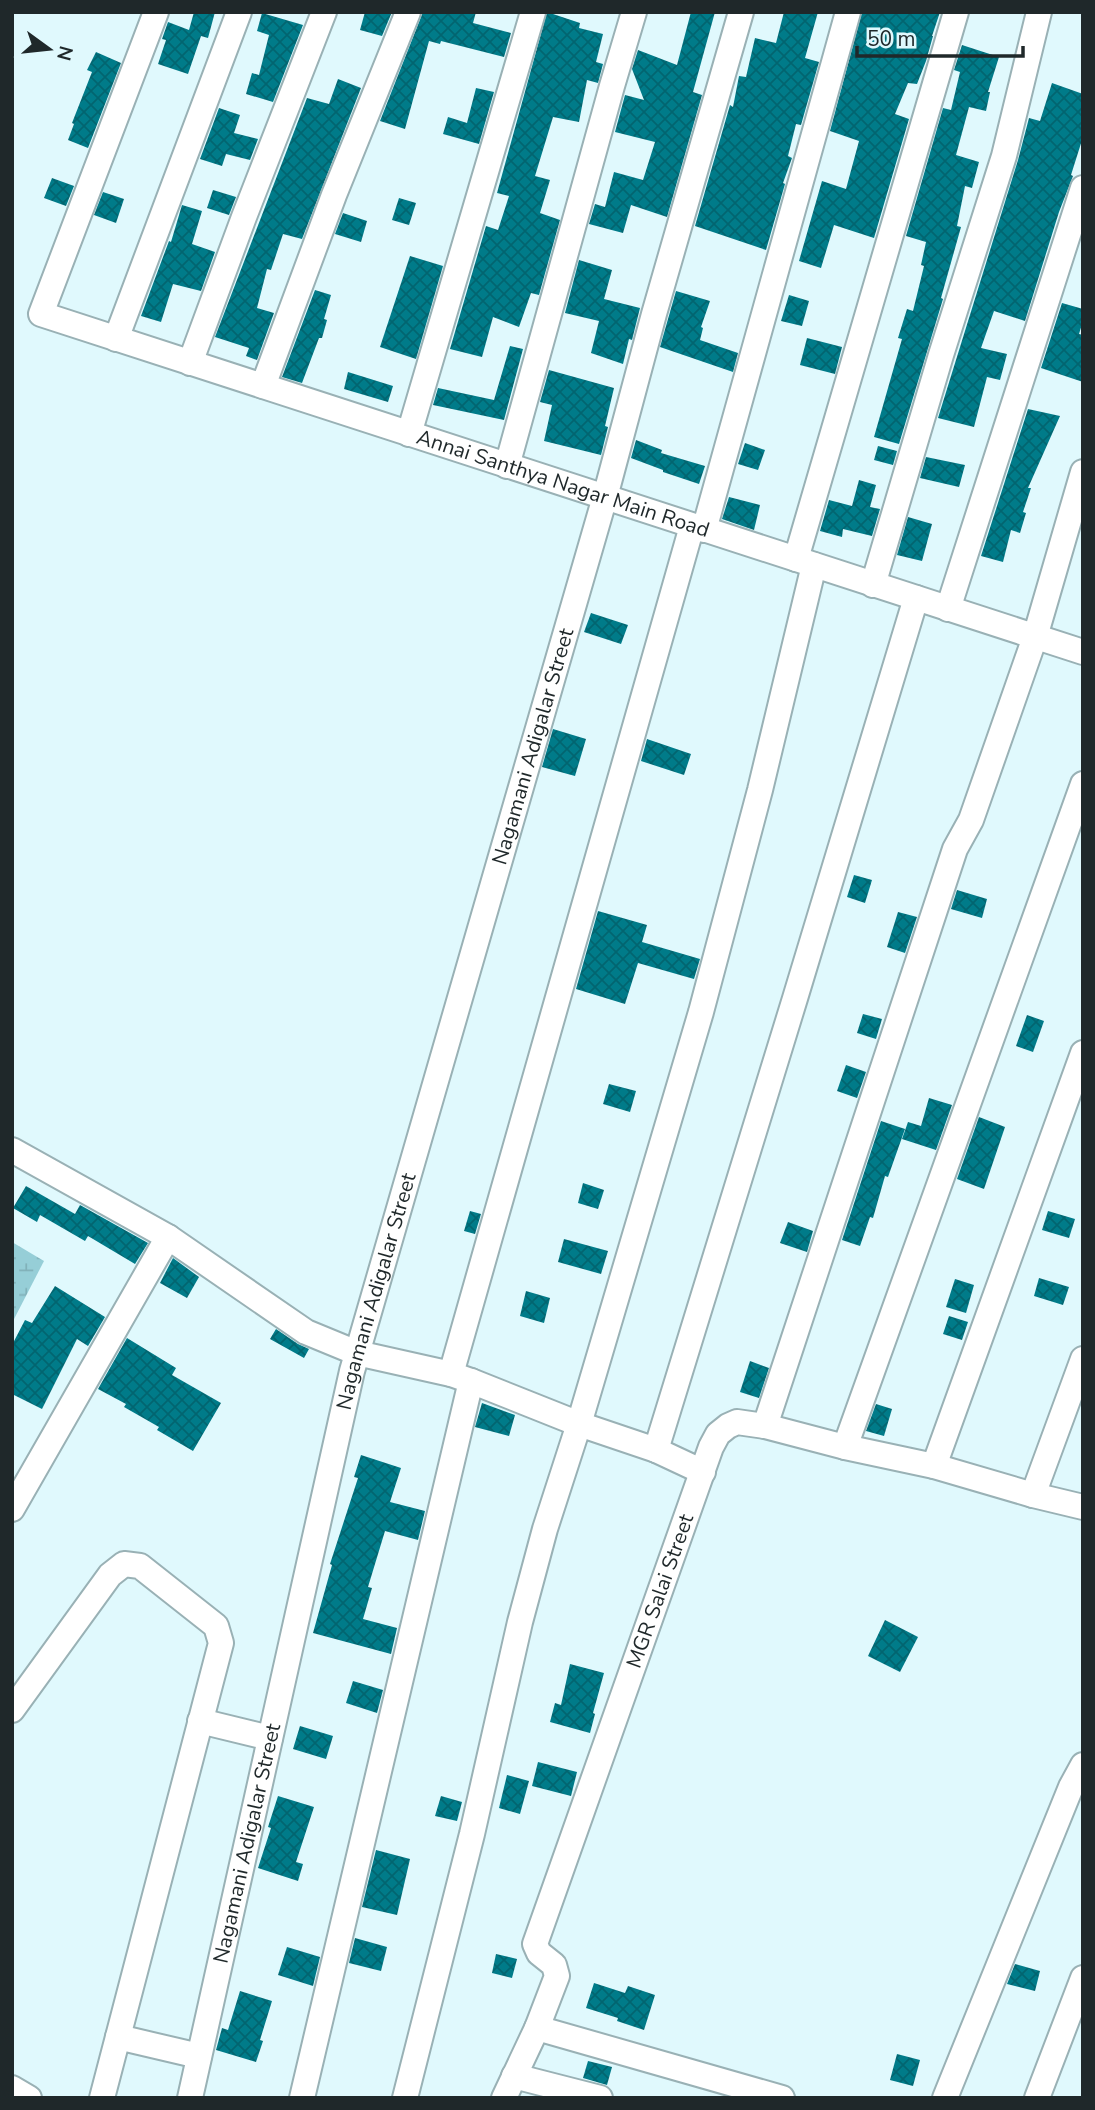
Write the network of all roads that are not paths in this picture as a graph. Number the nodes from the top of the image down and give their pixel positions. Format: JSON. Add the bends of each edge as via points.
{"nodes":[{"id":1,"x":239,"y":12,"type":"edge"},
{"id":2,"x":324,"y":12,"type":"edge"},
{"id":3,"x":408,"y":12,"type":"edge"},
{"id":4,"x":533,"y":12,"type":"edge"},
{"id":5,"x":635,"y":12,"type":"edge"},
{"id":6,"x":741,"y":12,"type":"edge"},
{"id":7,"x":848,"y":12,"type":"edge"},
{"id":8,"x":956,"y":12,"type":"edge"},
{"id":9,"x":1039,"y":12,"type":"edge"},
{"id":10,"x":152,"y":14,"type":"edge"},
{"id":11,"x":1083,"y":188,"type":"edge"},
{"id":12,"x":116,"y":339,"type":"junction"},
{"id":13,"x":190,"y":363,"type":"junction"},
{"id":14,"x":263,"y":386,"type":"junction"},
{"id":15,"x":409,"y":434,"type":"junction"},
{"id":16,"x":507,"y":466,"type":"junction"},
{"id":17,"x":1083,"y":472,"type":"edge"},
{"id":18,"x":605,"y":497,"type":"junction"},
{"id":19,"x":698,"y":528,"type":"junction"},
{"id":20,"x":805,"y":562,"type":"junction"},
{"id":21,"x":873,"y":585,"type":"junction"},
{"id":22,"x":916,"y":598,"type":"junction"},
{"id":23,"x":948,"y":609,"type":"junction"},
{"id":24,"x":1035,"y":637,"type":"junction"},
{"id":25,"x":1083,"y":652,"type":"edge"},
{"id":26,"x":1083,"y":784,"type":"edge"},
{"id":27,"x":1083,"y":1053,"type":"edge"},
{"id":28,"x":1075,"y":1097,"type":"edge"},
{"id":29,"x":12,"y":1150,"type":"edge"},
{"id":30,"x":168,"y":1237,"type":"junction"},
{"id":31,"x":357,"y":1353,"type":"junction"},
{"id":32,"x":1083,"y":1359,"type":"edge"},
{"id":33,"x":461,"y":1378,"type":"junction"},
{"id":34,"x":579,"y":1424,"type":"junction"},
{"id":35,"x":765,"y":1426,"type":"junction"},
{"id":36,"x":845,"y":1447,"type":"junction"},
{"id":37,"x":656,"y":1450,"type":"junction"},
{"id":38,"x":934,"y":1466,"type":"junction"},
{"id":39,"x":703,"y":1472,"type":"junction"},
{"id":40,"x":1033,"y":1495,"type":"junction"},
{"id":41,"x":1083,"y":1507,"type":"edge"},
{"id":42,"x":12,"y":1509,"type":"edge"},
{"id":43,"x":12,"y":1710,"type":"edge"},
{"id":44,"x":200,"y":1721,"type":"junction"},
{"id":45,"x":270,"y":1738,"type":"junction"},
{"id":46,"x":1083,"y":1765,"type":"edge"},
{"id":47,"x":1083,"y":1979,"type":"edge"},
{"id":48,"x":537,"y":2028,"type":"junction"},
{"id":49,"x":118,"y":2037,"type":"junction"},
{"id":50,"x":199,"y":2056,"type":"junction"},
{"id":51,"x":509,"y":2087,"type":"edge"},
{"id":52,"x":12,"y":2088,"type":"edge"},
{"id":53,"x":29,"y":2098,"type":"edge"},
{"id":54,"x":102,"y":2098,"type":"edge"},
{"id":55,"x":190,"y":2098,"type":"edge"},
{"id":56,"x":302,"y":2098,"type":"edge"},
{"id":57,"x":405,"y":2098,"type":"edge"},
{"id":58,"x":600,"y":2098,"type":"edge"},
{"id":59,"x":782,"y":2098,"type":"edge"},
{"id":60,"x":945,"y":2098,"type":"edge"},
{"id":61,"x":1037,"y":2098,"type":"edge"}],
"edges":[{"from":1,"to":12,"type":"street"},
{"from":2,"to":13,"type":"street"},
{"from":3,"to":14,"type":"street"},
{"from":4,"to":15,"type":"street"},
{"from":5,"to":16,"type":"street"},
{"from":6,"to":18,"type":"street","name":"Nagamani Adigalar Street"},
{"from":7,"to":19,"type":"street"},
{"from":8,"to":20,"type":"street"},
{"from":9,"to":21,"type":"street","via":[[1004,156]]},
{"from":10,"to":12,"type":"street","name":"Annai Santhya Nagar Main Road","via":[[41,314]]},
{"from":11,"to":23,"type":"street"},
{"from":12,"to":13,"type":"street","name":"Annai Santhya Nagar Main Road"},
{"from":13,"to":14,"type":"street","name":"Annai Santhya Nagar Main Road"},
{"from":14,"to":15,"type":"street","name":"Annai Santhya Nagar Main Road"},
{"from":15,"to":16,"type":"street","name":"Annai Santhya Nagar Main Road"},
{"from":16,"to":18,"type":"street","name":"Annai Santhya Nagar Main Road"},
{"from":17,"to":24,"type":"street"},
{"from":18,"to":19,"type":"street","name":"Annai Santhya Nagar Main Road"},
{"from":18,"to":31,"type":"street","name":"Nagamani Adigalar Street"},
{"from":19,"to":20,"type":"street","name":"Annai Santhya Nagar Main Road"},
{"from":19,"to":33,"type":"street"},
{"from":20,"to":21,"type":"street","name":"Annai Santhya Nagar Main Road"},
{"from":20,"to":34,"type":"street","via":[[760,790],[701,1012]]},
{"from":21,"to":22,"type":"street","name":"Annai Santhya Nagar Main Road"},
{"from":22,"to":23,"type":"street","name":"Annai Santhya Nagar Main Road"},
{"from":22,"to":37,"type":"street"},
{"from":23,"to":24,"type":"street","name":"Annai Santhya Nagar Main Road"},
{"from":24,"to":25,"type":"street","name":"Annai Santhya Nagar Main Road"},
{"from":24,"to":35,"type":"street","via":[[971,820],[956,849]]},
{"from":26,"to":36,"type":"street"},
{"from":27,"to":28,"type":"street"},
{"from":28,"to":38,"type":"street"},
{"from":29,"to":30,"type":"street"},
{"from":30,"to":31,"type":"street","via":[[306,1332]]},
{"from":30,"to":42,"type":"street"},
{"from":31,"to":33,"type":"street"},
{"from":31,"to":45,"type":"street","name":"Nagamani Adigalar Street"},
{"from":32,"to":40,"type":"street"},
{"from":33,"to":34,"type":"street"},
{"from":33,"to":56,"type":"street"},
{"from":34,"to":37,"type":"street"},
{"from":34,"to":57,"type":"street","via":[[520,1622]]},
{"from":35,"to":36,"type":"street","name":"MGR Salai Street"},
{"from":35,"to":39,"type":"street","name":"MGR Salai Street","via":[[737,1422],[728,1426],[718,1434]]},
{"from":36,"to":38,"type":"street","name":"MGR Salai Street"},
{"from":37,"to":39,"type":"street"},
{"from":38,"to":40,"type":"street","name":"MGR Salai Street"},
{"from":39,"to":48,"type":"street","name":"MGR Salai Street","via":[[535,1944],[538,1953],[554,1965],[557,1976]]},
{"from":40,"to":41,"type":"street","name":"MGR Salai Street"},
{"from":43,"to":44,"type":"street","via":[[110,1575],[124,1564],[140,1566],[215,1626],[221,1643]]},
{"from":44,"to":45,"type":"street"},
{"from":44,"to":49,"type":"street"},
{"from":45,"to":50,"type":"street","name":"Nagamani Adigalar Street"},
{"from":46,"to":60,"type":"street"},
{"from":47,"to":61,"type":"street"},
{"from":48,"to":51,"type":"street","name":"MGR Salai Street"},
{"from":48,"to":59,"type":"street"},
{"from":49,"to":50,"type":"street"},
{"from":49,"to":54,"type":"street"},
{"from":50,"to":55,"type":"street","name":"Nagamani Adigalar Street"},
{"from":51,"to":58,"type":"street"},
{"from":52,"to":53,"type":"street"}]}
